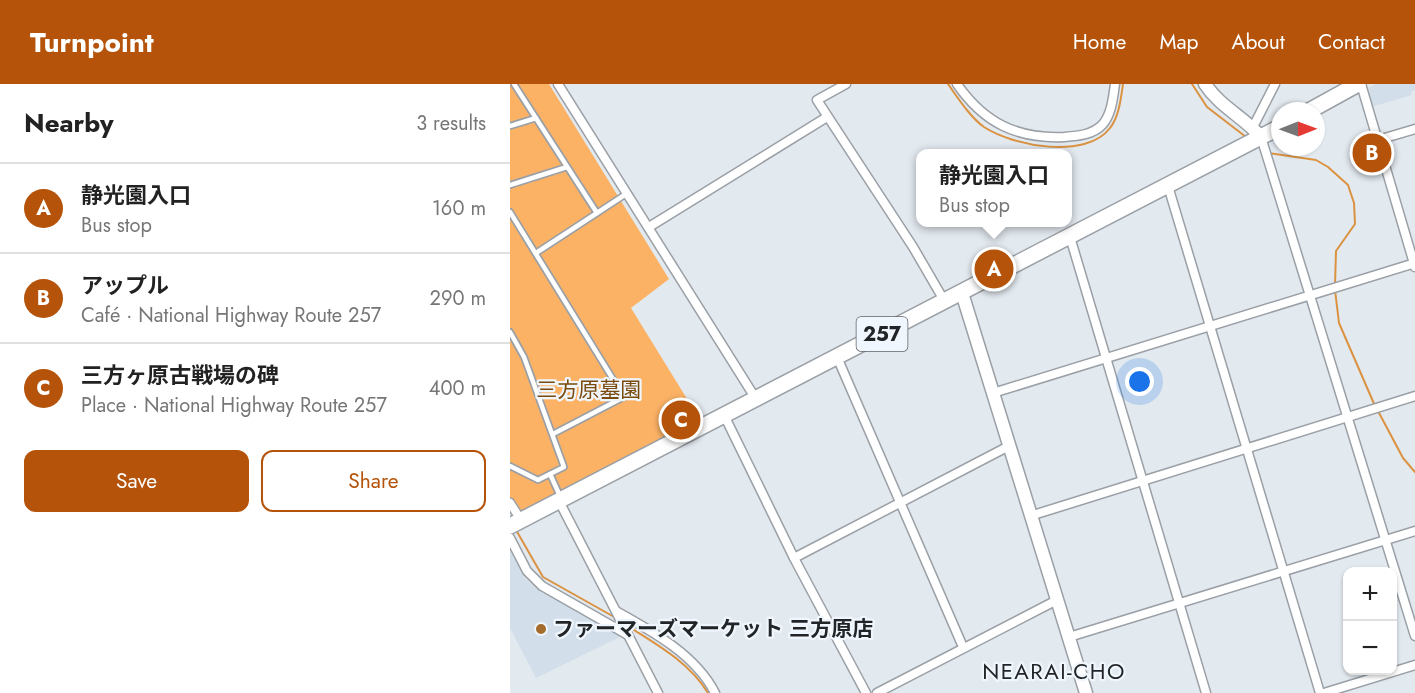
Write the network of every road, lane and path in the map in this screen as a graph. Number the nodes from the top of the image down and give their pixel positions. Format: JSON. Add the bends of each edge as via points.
{"nodes":[{"id":1,"x":514,"y":84,"type":"edge"},
{"id":2,"x":558,"y":84,"type":"edge"},
{"id":3,"x":846,"y":84,"type":"edge"},
{"id":4,"x":957,"y":84,"type":"edge"},
{"id":5,"x":1115,"y":84,"type":"edge"},
{"id":6,"x":1205,"y":84,"type":"edge"},
{"id":7,"x":1275,"y":84,"type":"edge"},
{"id":8,"x":1360,"y":84,"type":"edge"},
{"id":9,"x":1325,"y":103,"type":"edge"},
{"id":10,"x":827,"y":117,"type":"junction"},
{"id":11,"x":536,"y":118,"type":"junction"},
{"id":12,"x":510,"y":126,"type":"edge"},
{"id":13,"x":1415,"y":129,"type":"edge"},
{"id":14,"x":1271,"y":132,"type":"edge"},
{"id":15,"x":1257,"y":139,"type":"junction"},
{"id":16,"x":1378,"y":140,"type":"junction"},
{"id":17,"x":567,"y":167,"type":"junction"},
{"id":18,"x":510,"y":185,"type":"edge"},
{"id":19,"x":1168,"y":186,"type":"junction"},
{"id":20,"x":627,"y":193,"type":"junction"},
{"id":21,"x":510,"y":212,"type":"edge"},
{"id":22,"x":597,"y":213,"type":"junction"},
{"id":23,"x":649,"y":226,"type":"junction"},
{"id":24,"x":1070,"y":237,"type":"junction"},
{"id":25,"x":536,"y":254,"type":"junction"},
{"id":26,"x":1415,"y":264,"type":"edge"},
{"id":27,"x":962,"y":293,"type":"junction"},
{"id":28,"x":1311,"y":295,"type":"junction"},
{"id":29,"x":945,"y":302,"type":"junction"},
{"id":30,"x":1209,"y":327,"type":"junction"},
{"id":31,"x":510,"y":332,"type":"edge"},
{"id":32,"x":1106,"y":356,"type":"junction"},
{"id":33,"x":837,"y":357,"type":"junction"},
{"id":34,"x":993,"y":393,"type":"junction"},
{"id":35,"x":1415,"y":396,"type":"edge"},
{"id":36,"x":756,"y":399,"type":"junction"},
{"id":37,"x":724,"y":415,"type":"junction"},
{"id":38,"x":1349,"y":418,"type":"junction"},
{"id":39,"x":554,"y":434,"type":"junction"},
{"id":40,"x":1009,"y":446,"type":"junction"},
{"id":41,"x":1246,"y":449,"type":"junction"},
{"id":42,"x":510,"y":466,"type":"edge"},
{"id":43,"x":550,"y":474,"type":"junction"},
{"id":44,"x":1143,"y":482,"type":"junction"},
{"id":45,"x":561,"y":500,"type":"junction"},
{"id":46,"x":510,"y":503,"type":"edge"},
{"id":47,"x":900,"y":503,"type":"junction"},
{"id":48,"x":1030,"y":516,"type":"junction"},
{"id":49,"x":516,"y":523,"type":"edge"},
{"id":50,"x":1415,"y":531,"type":"edge"},
{"id":51,"x":510,"y":538,"type":"edge"},
{"id":52,"x":1385,"y":540,"type":"junction"},
{"id":53,"x":794,"y":558,"type":"junction"},
{"id":54,"x":1283,"y":571,"type":"junction"},
{"id":55,"x":1057,"y":600,"type":"junction"},
{"id":56,"x":1179,"y":604,"type":"junction"},
{"id":57,"x":617,"y":613,"type":"junction"},
{"id":58,"x":626,"y":631,"type":"junction"},
{"id":59,"x":1415,"y":636,"type":"edge"},
{"id":60,"x":1069,"y":637,"type":"junction"},
{"id":61,"x":963,"y":647,"type":"junction"},
{"id":62,"x":1415,"y":665,"type":"edge"},
{"id":63,"x":658,"y":693,"type":"edge"},
{"id":64,"x":715,"y":693,"type":"edge"},
{"id":65,"x":866,"y":693,"type":"edge"},
{"id":66,"x":877,"y":693,"type":"edge"},
{"id":67,"x":1086,"y":693,"type":"edge"},
{"id":68,"x":1206,"y":693,"type":"edge"},
{"id":69,"x":1322,"y":693,"type":"edge"}],
"edges":[{"from":1,"to":11,"type":"lane"},
{"from":2,"to":20,"type":"street"},
{"from":3,"to":10,"type":"street","via":[[817,100]]},
{"from":4,"to":5,"type":"street","via":[[984,115],[1014,133],[1044,138],[1077,136],[1100,127],[1109,112]]},
{"from":6,"to":15,"type":"street"},
{"from":7,"to":15,"type":"street"},
{"from":8,"to":9,"type":"highway"},
{"from":8,"to":16,"type":"street"},
{"from":10,"to":23,"type":"street"},
{"from":10,"to":29,"type":"street"},
{"from":11,"to":12,"type":"lane"},
{"from":11,"to":17,"type":"lane"},
{"from":13,"to":16,"type":"street"},
{"from":14,"to":15,"type":"highway","number":"257"},
{"from":15,"to":19,"type":"highway","number":"257"},
{"from":15,"to":28,"type":"street","via":[[1271,162]]},
{"from":16,"to":26,"type":"street"},
{"from":17,"to":18,"type":"lane"},
{"from":17,"to":22,"type":"lane"},
{"from":19,"to":24,"type":"highway","number":"257"},
{"from":19,"to":30,"type":"street"},
{"from":20,"to":22,"type":"lane"},
{"from":20,"to":23,"type":"street"},
{"from":21,"to":25,"type":"lane"},
{"from":22,"to":25,"type":"lane"},
{"from":23,"to":36,"type":"street"},
{"from":24,"to":27,"type":"highway","number":"257"},
{"from":24,"to":32,"type":"street"},
{"from":25,"to":39,"type":"lane","via":[[624,397]]},
{"from":26,"to":28,"type":"street"},
{"from":27,"to":29,"type":"highway","number":"257"},
{"from":27,"to":34,"type":"street"},
{"from":28,"to":30,"type":"street"},
{"from":28,"to":38,"type":"street"},
{"from":29,"to":33,"type":"highway","number":"257"},
{"from":30,"to":32,"type":"street"},
{"from":30,"to":41,"type":"street"},
{"from":31,"to":39,"type":"lane"},
{"from":32,"to":34,"type":"street"},
{"from":32,"to":44,"type":"street"},
{"from":33,"to":36,"type":"highway","number":"257"},
{"from":33,"to":47,"type":"street"},
{"from":34,"to":40,"type":"street"},
{"from":35,"to":38,"type":"street"},
{"from":36,"to":37,"type":"highway","number":"257"},
{"from":37,"to":45,"type":"highway","number":"257"},
{"from":37,"to":53,"type":"street"},
{"from":38,"to":41,"type":"street"},
{"from":38,"to":52,"type":"street"},
{"from":39,"to":43,"type":"lane","via":[[564,467]]},
{"from":40,"to":47,"type":"street"},
{"from":40,"to":48,"type":"street"},
{"from":41,"to":44,"type":"street"},
{"from":41,"to":54,"type":"street"},
{"from":42,"to":43,"type":"lane","via":[[538,480]]},
{"from":43,"to":45,"type":"lane"},
{"from":44,"to":48,"type":"street"},
{"from":44,"to":56,"type":"street"},
{"from":45,"to":49,"type":"highway","number":"257"},
{"from":45,"to":57,"type":"street"},
{"from":46,"to":49,"type":"street"},
{"from":47,"to":53,"type":"street"},
{"from":47,"to":61,"type":"street"},
{"from":48,"to":55,"type":"street"},
{"from":50,"to":52,"type":"street"},
{"from":51,"to":58,"type":"street","via":[[527,571],[542,586]]},
{"from":52,"to":54,"type":"street"},
{"from":52,"to":59,"type":"street"},
{"from":53,"to":65,"type":"street"},
{"from":54,"to":56,"type":"street"},
{"from":54,"to":69,"type":"street"},
{"from":55,"to":60,"type":"street"},
{"from":55,"to":61,"type":"street"},
{"from":56,"to":60,"type":"street"},
{"from":56,"to":68,"type":"street"},
{"from":57,"to":58,"type":"street"},
{"from":57,"to":64,"type":"street","via":[[641,625],[699,667]]},
{"from":58,"to":63,"type":"street"},
{"from":60,"to":67,"type":"street"},
{"from":61,"to":66,"type":"street"},
{"from":62,"to":69,"type":"street"}]}
